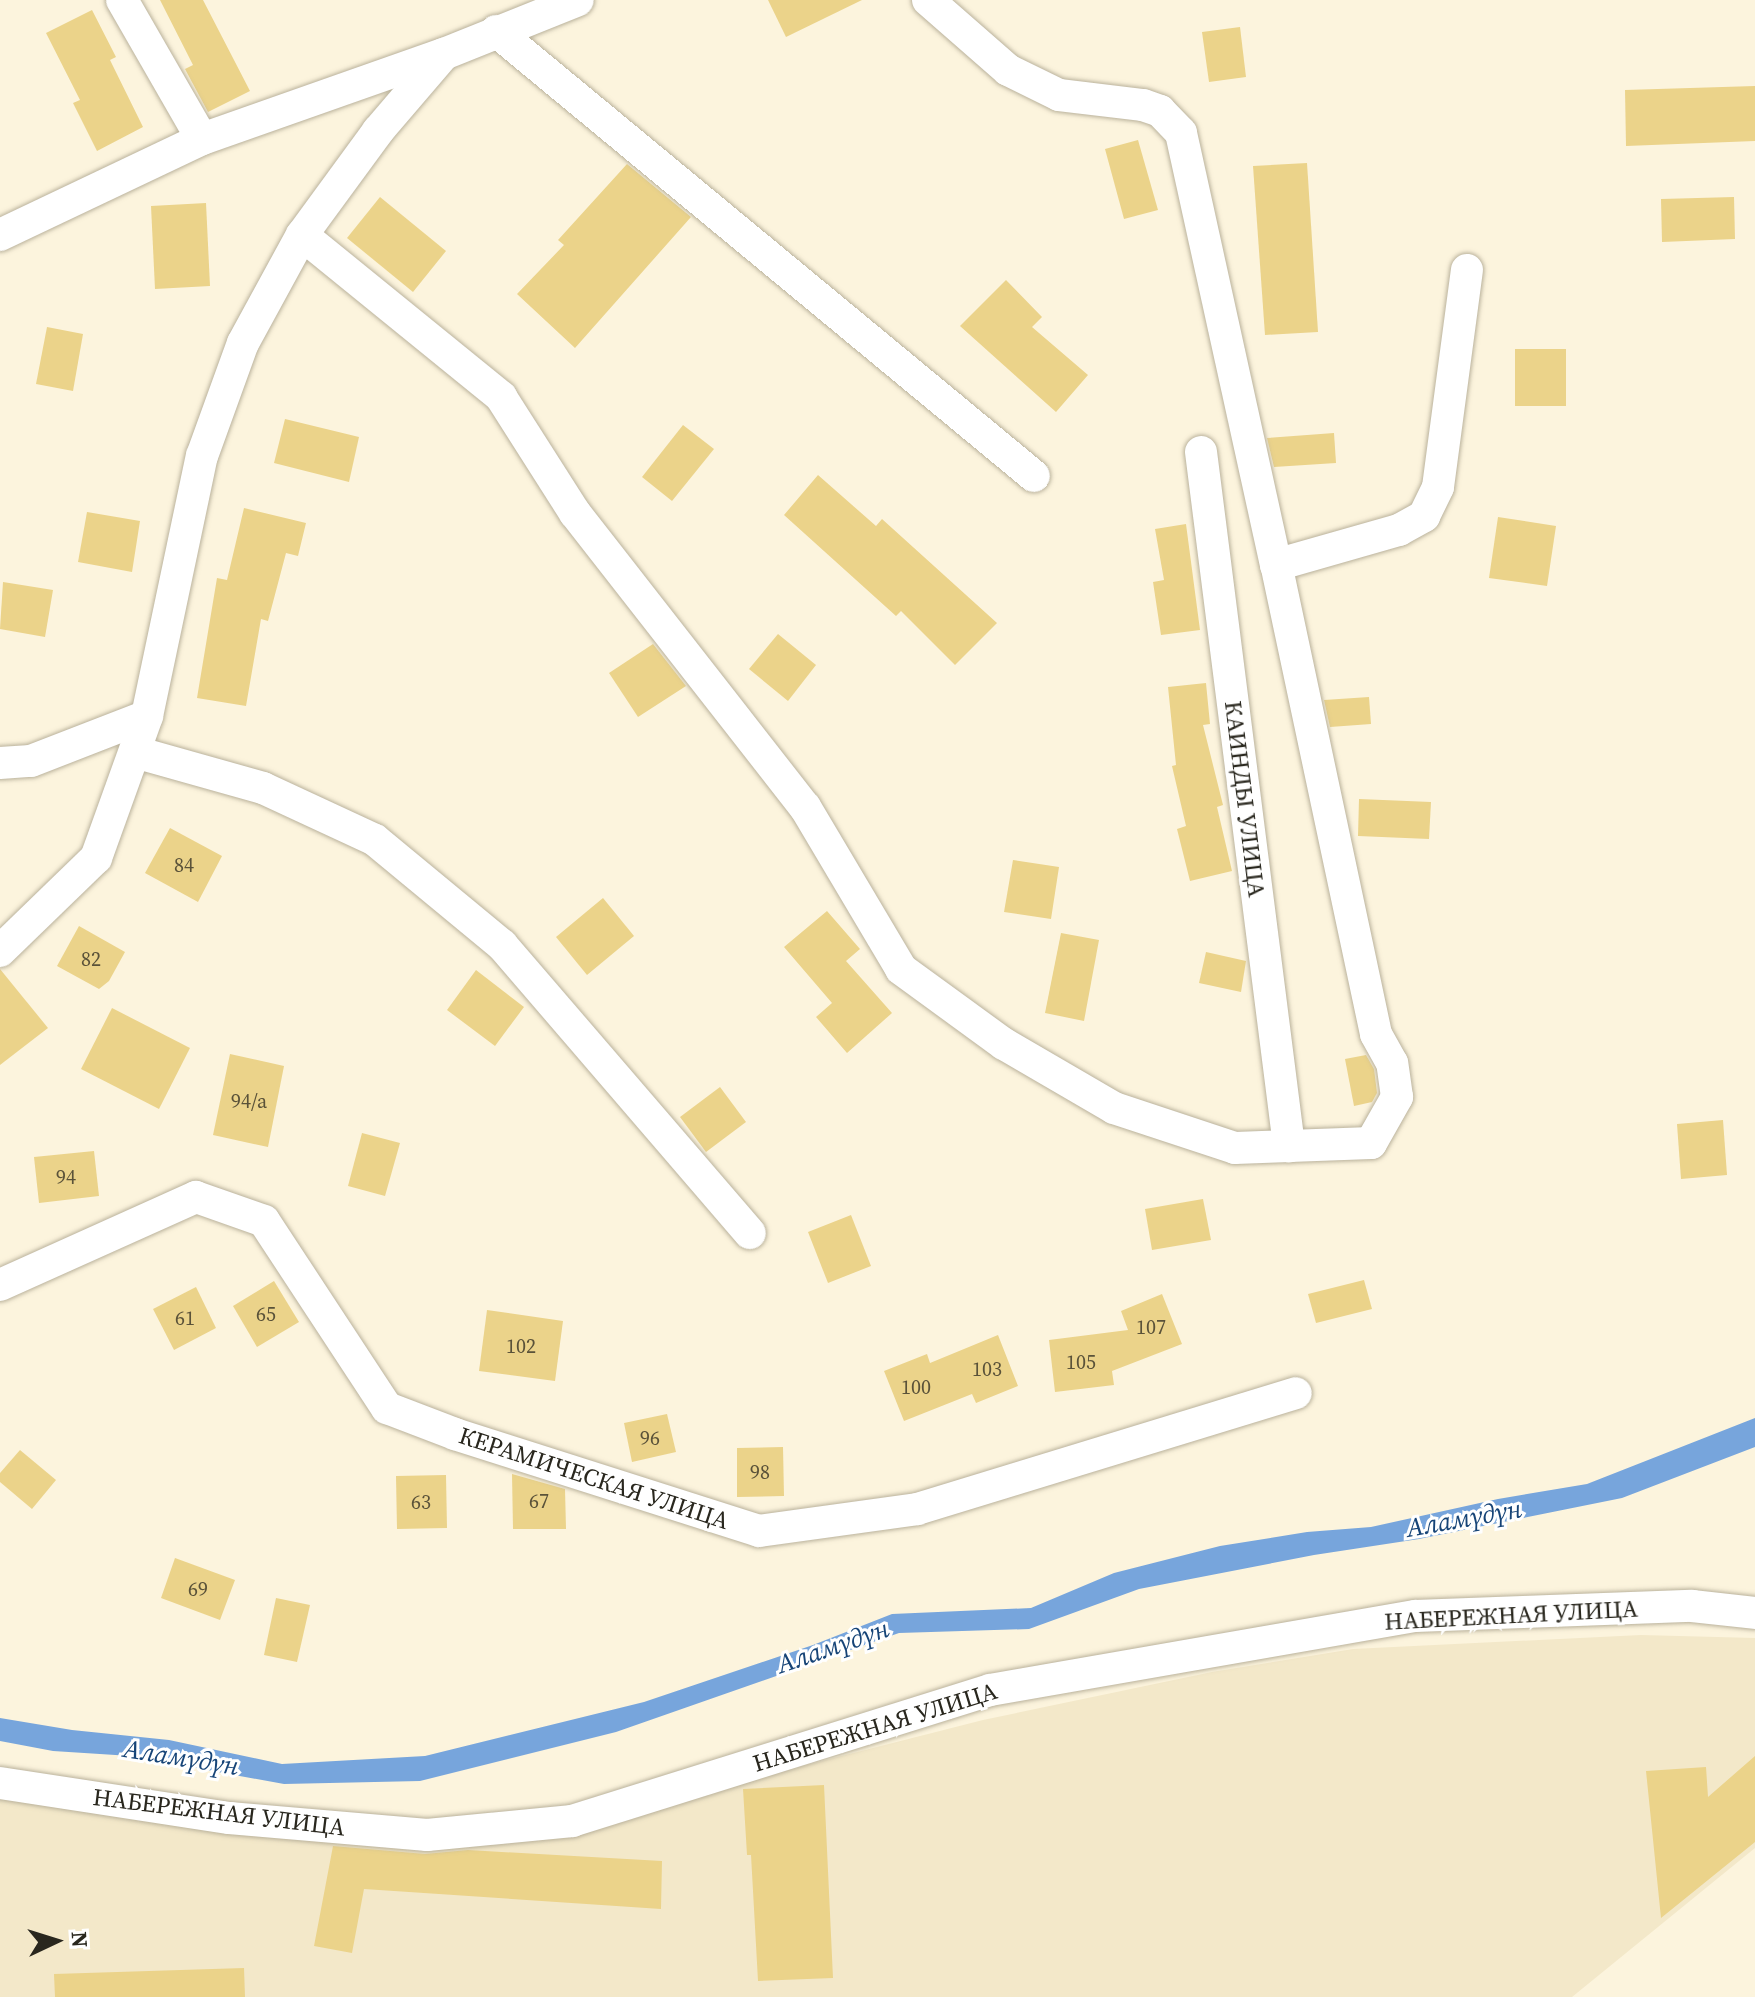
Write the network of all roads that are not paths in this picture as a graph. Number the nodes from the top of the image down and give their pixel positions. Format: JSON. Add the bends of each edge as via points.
{"nodes":[{"id":1,"x":122,"y":0,"type":"edge"},
{"id":2,"x":578,"y":0,"type":"edge"},
{"id":3,"x":928,"y":0,"type":"edge"},
{"id":4,"x":496,"y":31,"type":"junction"},
{"id":5,"x":444,"y":54,"type":"junction"},
{"id":6,"x":202,"y":139,"type":"junction"},
{"id":7,"x":0,"y":235,"type":"edge"},
{"id":8,"x":302,"y":235,"type":"junction"},
{"id":9,"x":1467,"y":270,"type":"dead end"},
{"id":10,"x":1201,"y":452,"type":"dead end"},
{"id":11,"x":1034,"y":476,"type":"dead end"},
{"id":12,"x":1276,"y":565,"type":"junction"},
{"id":13,"x":147,"y":716,"type":"junction"},
{"id":14,"x":135,"y":752,"type":"junction"},
{"id":15,"x":0,"y":763,"type":"edge"},
{"id":16,"x":0,"y":951,"type":"edge"},
{"id":17,"x":1289,"y":1146,"type":"junction"},
{"id":18,"x":750,"y":1233,"type":"dead end"},
{"id":19,"x":0,"y":1285,"type":"edge"},
{"id":20,"x":1296,"y":1393,"type":"dead end"},
{"id":21,"x":1755,"y":1613,"type":"edge"},
{"id":22,"x":0,"y":1783,"type":"edge"}],
"edges":[{"from":1,"to":6,"type":"street"},
{"from":2,"to":4,"type":"street"},
{"from":3,"to":12,"type":"street","via":[[1008,70],[1059,95],[1152,108],[1181,133]]},
{"from":4,"to":5,"type":"street"},
{"from":4,"to":11,"type":"street"},
{"from":5,"to":6,"type":"street"},
{"from":5,"to":8,"type":"street","via":[[378,131]]},
{"from":6,"to":7,"type":"street"},
{"from":8,"to":13,"type":"street","via":[[243,343],[202,456]]},
{"from":8,"to":17,"type":"street","via":[[501,397],[575,513],[805,807],[901,969],[1004,1044],[1114,1108],[1235,1148]]},
{"from":9,"to":12,"type":"street","via":[[1438,487],[1424,516],[1399,530]]},
{"from":10,"to":17,"type":"street","name":"КАИНДЫ УЛИЦА"},
{"from":12,"to":17,"type":"street","via":[[1376,1034],[1392,1063],[1397,1097],[1371,1143]]},
{"from":13,"to":14,"type":"street"},
{"from":13,"to":15,"type":"street","via":[[31,761]]},
{"from":14,"to":16,"type":"street","via":[[96,858]]},
{"from":14,"to":18,"type":"street","via":[[263,788],[375,840],[502,945]]},
{"from":19,"to":20,"type":"street","name":"КЕРАМИЧЕСКАЯ УЛИЦА","via":[[196,1197],[264,1221],[387,1408],[759,1531],[917,1509]]},
{"from":21,"to":22,"type":"street","name":"НАБЕРЕЖНАЯ УЛИЦА","via":[[1692,1606],[1415,1616],[990,1690],[572,1821],[427,1835],[229,1818]]}]}
